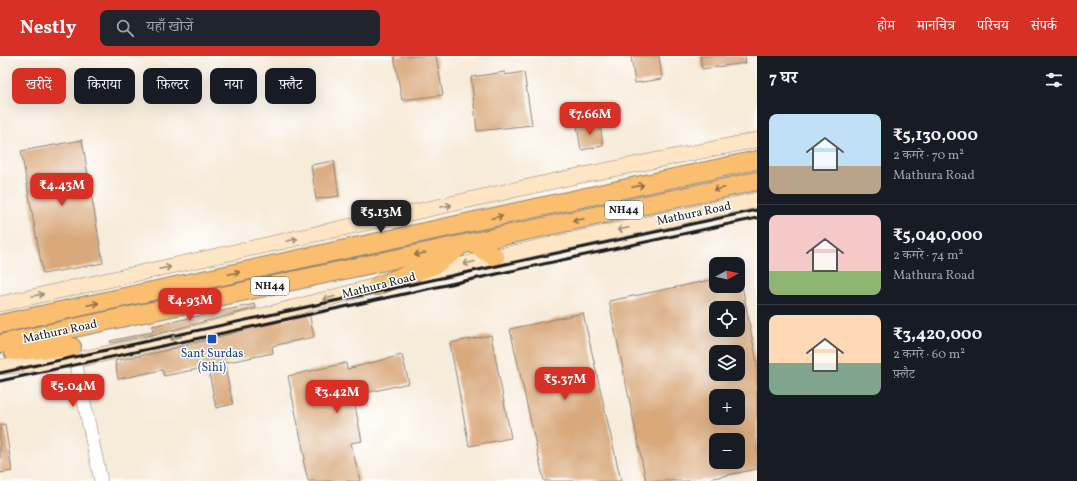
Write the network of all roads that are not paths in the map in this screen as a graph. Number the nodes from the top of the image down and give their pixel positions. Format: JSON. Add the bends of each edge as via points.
{"nodes":[{"id":1,"x":757,"y":140,"type":"edge"},
{"id":2,"x":757,"y":160,"type":"edge"},
{"id":3,"x":757,"y":181,"type":"edge"},
{"id":4,"x":757,"y":200,"type":"edge"},
{"id":5,"x":468,"y":244,"type":"junction"},
{"id":6,"x":495,"y":257,"type":"junction"},
{"id":7,"x":377,"y":286,"type":"junction"},
{"id":8,"x":0,"y":304,"type":"edge"},
{"id":9,"x":0,"y":324,"type":"edge"},
{"id":10,"x":0,"y":344,"type":"edge"},
{"id":11,"x":72,"y":345,"type":"junction"},
{"id":12,"x":0,"y":352,"type":"edge"},
{"id":13,"x":0,"y":367,"type":"edge"},
{"id":14,"x":101,"y":481,"type":"edge"}],
"edges":[{"from":8,"to":1,"type":"main road","one_way":true,"via":[[568,178]]},
{"from":9,"to":2,"type":"highway","name":"Mathura Road","number":"NH44","one_way":true},
{"from":3,"to":5,"type":"highway","number":"NH44","one_way":true},
{"from":4,"to":6,"type":"main road","name":"Mathura Road","one_way":true},
{"from":5,"to":6,"type":"highway"},
{"from":5,"to":7,"type":"highway","via":[[436,264]]},
{"from":5,"to":11,"type":"highway","name":"Mathura Road","number":"NH44","one_way":true},
{"from":6,"to":7,"type":"main road","name":"Mathura Road","one_way":true},
{"from":7,"to":11,"type":"main road","name":"Mathura Road","one_way":true,"via":[[162,342]]},
{"from":10,"to":11,"type":"highway","name":"Mathura Road","number":"NH44"},
{"from":11,"to":12,"type":"highway"},
{"from":11,"to":13,"type":"main road","name":"Mathura Road"},
{"from":11,"to":14,"type":"street"}]}
